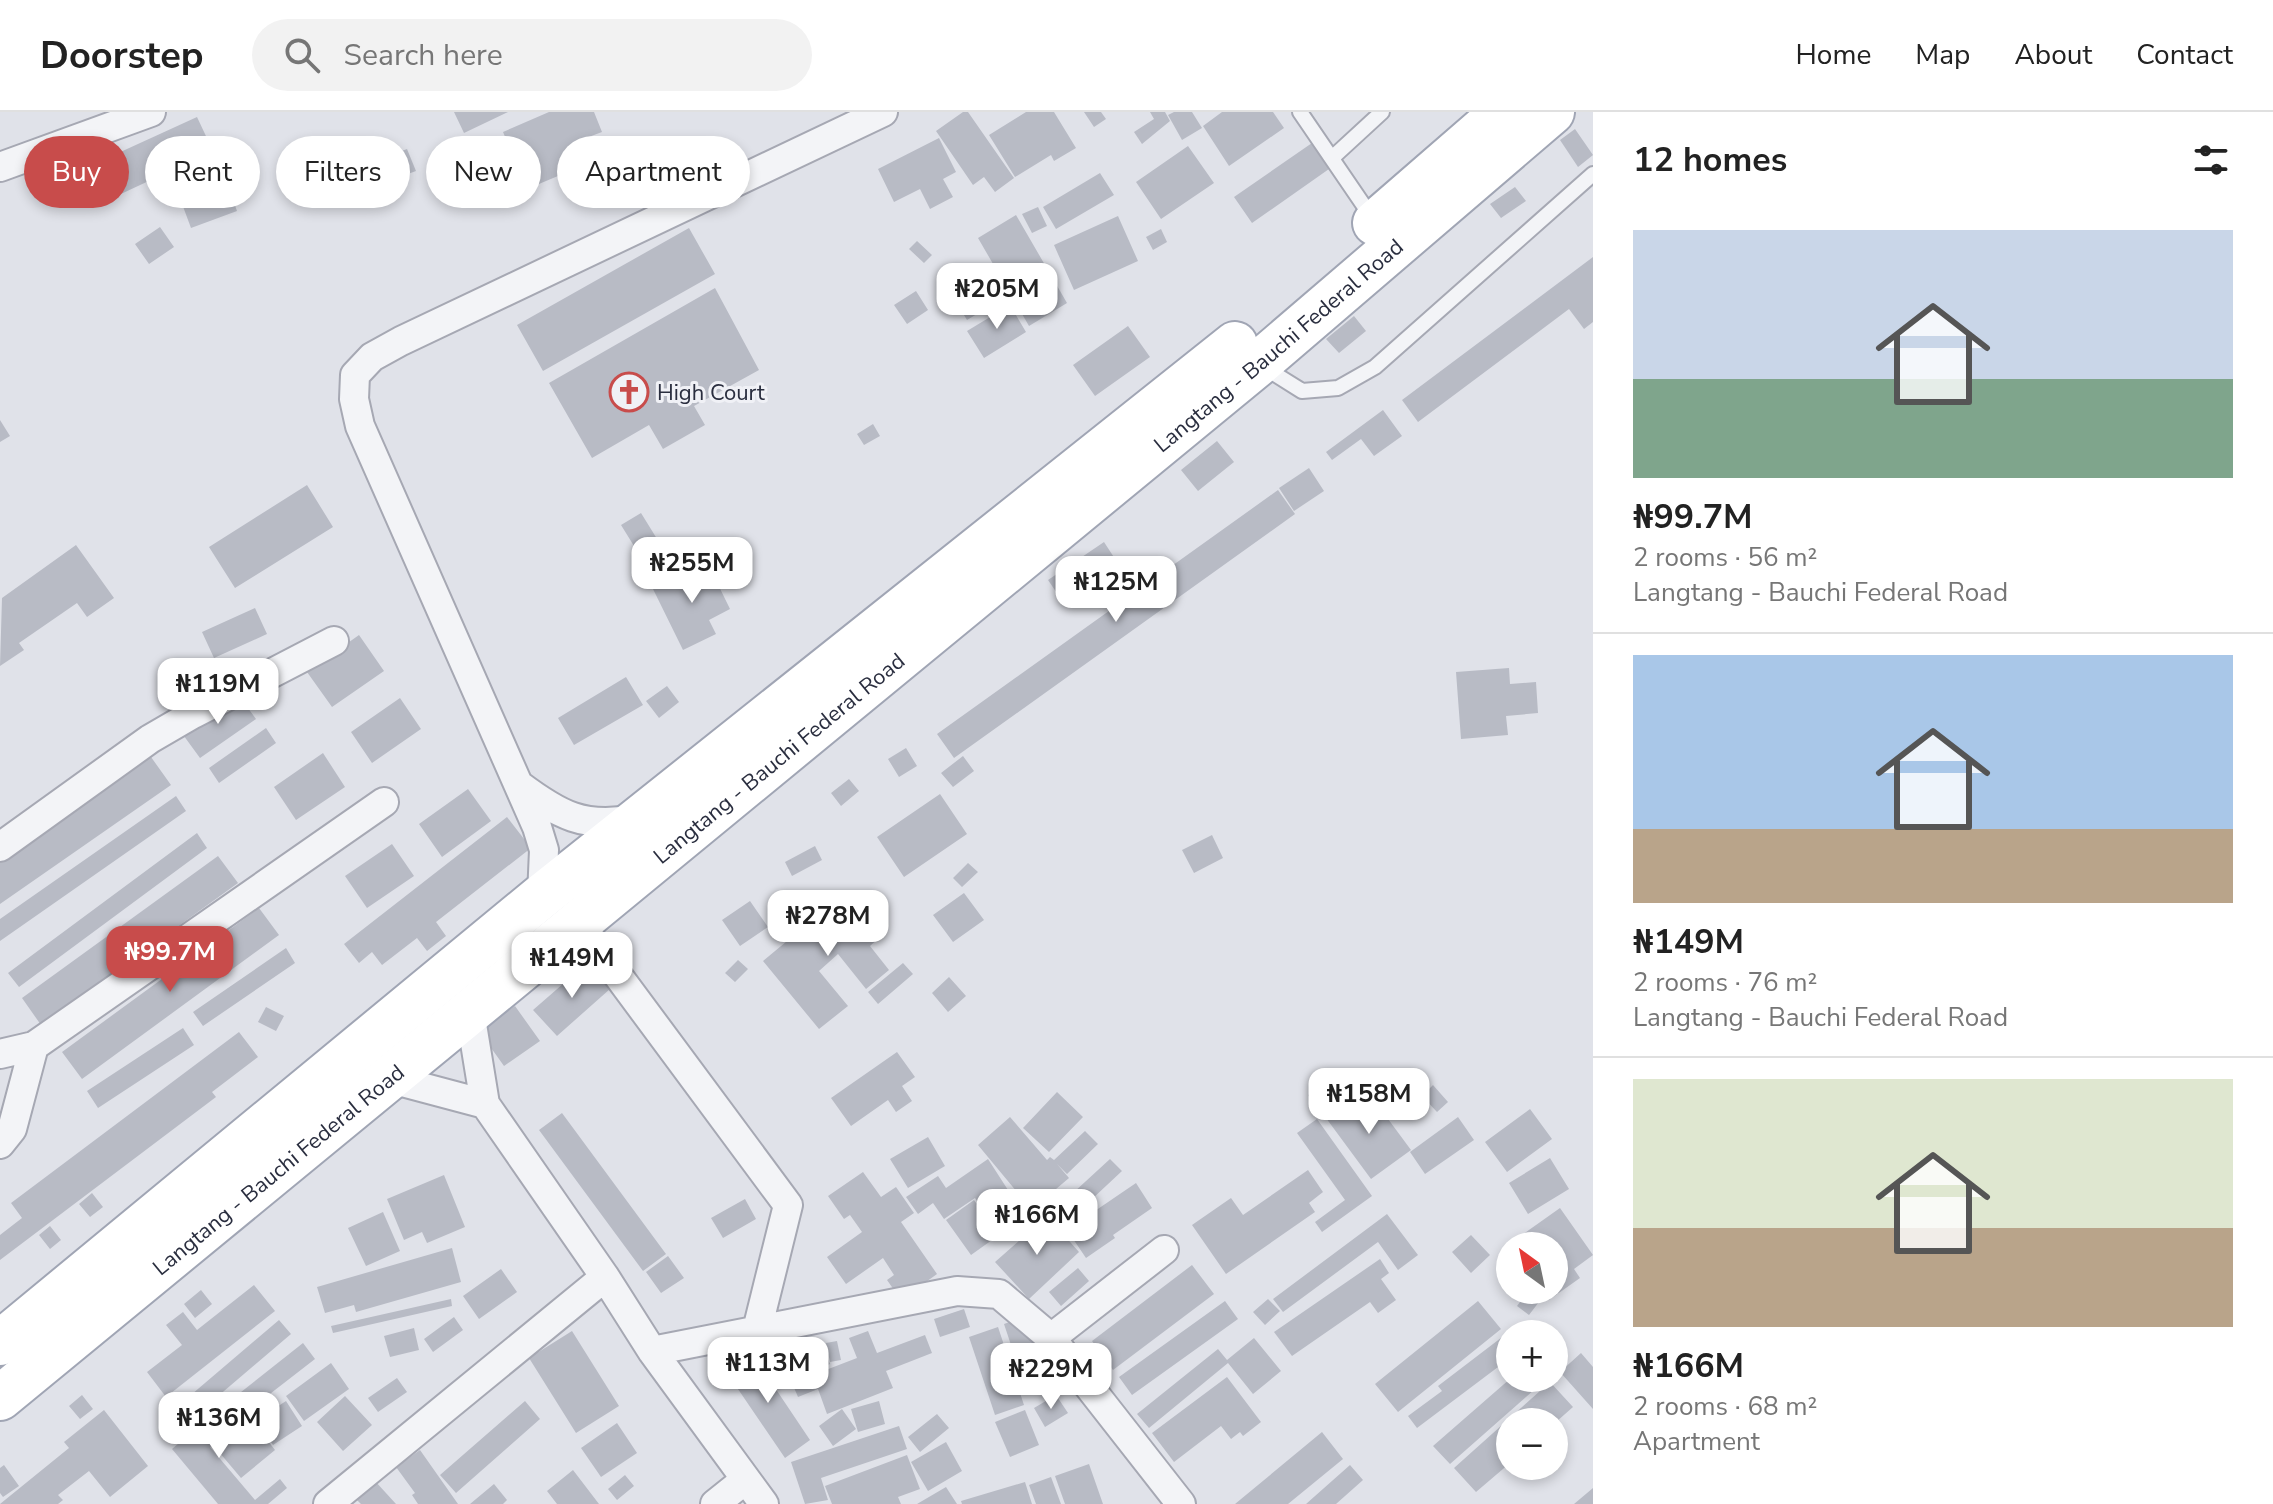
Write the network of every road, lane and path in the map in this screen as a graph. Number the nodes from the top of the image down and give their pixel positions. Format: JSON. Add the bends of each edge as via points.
{"nodes":[{"id":1,"x":151,"y":112,"type":"edge"},
{"id":2,"x":883,"y":112,"type":"edge"},
{"id":3,"x":1300,"y":112,"type":"edge"},
{"id":4,"x":1382,"y":112,"type":"edge"},
{"id":5,"x":1503,"y":112,"type":"edge"},
{"id":6,"x":1552,"y":112,"type":"edge"},
{"id":7,"x":1332,"y":158,"type":"junction"},
{"id":8,"x":0,"y":167,"type":"edge"},
{"id":9,"x":1593,"y":174,"type":"edge"},
{"id":10,"x":1376,"y":223,"type":"junction"},
{"id":11,"x":1258,"y":364,"type":"junction"},
{"id":12,"x":334,"y":641,"type":"dead end"},
{"id":13,"x":519,"y":785,"type":"junction"},
{"id":14,"x":706,"y":794,"type":"junction"},
{"id":15,"x":384,"y":802,"type":"dead end"},
{"id":16,"x":640,"y":818,"type":"junction"},
{"id":17,"x":0,"y":847,"type":"edge"},
{"id":18,"x":542,"y":896,"type":"junction"},
{"id":19,"x":579,"y":923,"type":"junction"},
{"id":20,"x":470,"y":1012,"type":"junction"},
{"id":21,"x":34,"y":1046,"type":"junction"},
{"id":22,"x":0,"y":1053,"type":"edge"},
{"id":23,"x":391,"y":1079,"type":"junction"},
{"id":24,"x":485,"y":1104,"type":"junction"},
{"id":25,"x":0,"y":1144,"type":"edge"},
{"id":26,"x":144,"y":1222,"type":"junction"},
{"id":27,"x":1164,"y":1250,"type":"dead end"},
{"id":28,"x":172,"y":1257,"type":"junction"},
{"id":29,"x":605,"y":1277,"type":"junction"},
{"id":30,"x":757,"y":1330,"type":"junction"},
{"id":31,"x":1051,"y":1338,"type":"junction"},
{"id":32,"x":0,"y":1343,"type":"edge"},
{"id":33,"x":652,"y":1351,"type":"junction"},
{"id":34,"x":0,"y":1398,"type":"edge"},
{"id":35,"x":745,"y":1480,"type":"junction"},
{"id":36,"x":328,"y":1504,"type":"edge"},
{"id":37,"x":715,"y":1504,"type":"edge"},
{"id":38,"x":764,"y":1504,"type":"edge"},
{"id":39,"x":1181,"y":1504,"type":"edge"}],
"edges":[{"from":1,"to":8,"type":"street"},
{"from":2,"to":13,"type":"street","via":[[401,341],[372,357],[355,375],[360,426]]},
{"from":3,"to":7,"type":"lane"},
{"from":4,"to":7,"type":"lane"},
{"from":5,"to":10,"type":"main road","name":"Langtang - Bauchi Federal Road"},
{"from":6,"to":11,"type":"main road","name":"Langtang - Bauchi Federal Road"},
{"from":7,"to":10,"type":"lane"},
{"from":9,"to":11,"type":"lane","via":[[1375,367],[1338,388],[1302,391]]},
{"from":10,"to":14,"type":"main road","name":"Langtang - Bauchi Federal Road"},
{"from":11,"to":14,"type":"main road","name":"Langtang - Bauchi Federal Road"},
{"from":12,"to":17,"type":"street","via":[[150,739]]},
{"from":13,"to":16,"type":"street","via":[[568,818]]},
{"from":13,"to":18,"type":"street","via":[[544,850]]},
{"from":14,"to":16,"type":"main road","name":"Langtang - Bauchi Federal Road"},
{"from":14,"to":19,"type":"main road","name":"Langtang - Bauchi Federal Road"},
{"from":15,"to":21,"type":"street"},
{"from":16,"to":18,"type":"main road","name":"Langtang - Bauchi Federal Road"},
{"from":18,"to":26,"type":"main road","name":"Langtang - Bauchi Federal Road"},
{"from":19,"to":20,"type":"main road","name":"Langtang - Bauchi Federal Road"},
{"from":19,"to":30,"type":"street","via":[[788,1205]]},
{"from":20,"to":23,"type":"main road","name":"Langtang - Bauchi Federal Road"},
{"from":20,"to":24,"type":"street"},
{"from":21,"to":22,"type":"street"},
{"from":21,"to":25,"type":"street","via":[[12,1129]]},
{"from":23,"to":24,"type":"street"},
{"from":23,"to":28,"type":"main road","name":"Langtang - Bauchi Federal Road"},
{"from":24,"to":29,"type":"street"},
{"from":26,"to":28,"type":"main road"},
{"from":26,"to":32,"type":"main road","name":"Langtang - Bauchi Federal Road"},
{"from":27,"to":31,"type":"street"},
{"from":28,"to":34,"type":"main road","name":"Langtang - Bauchi Federal Road"},
{"from":29,"to":33,"type":"street"},
{"from":29,"to":36,"type":"street"},
{"from":30,"to":31,"type":"street","via":[[957,1291],[999,1294]]},
{"from":30,"to":33,"type":"street"},
{"from":31,"to":39,"type":"street"},
{"from":33,"to":35,"type":"street"},
{"from":35,"to":37,"type":"street"},
{"from":35,"to":38,"type":"street"}]}
